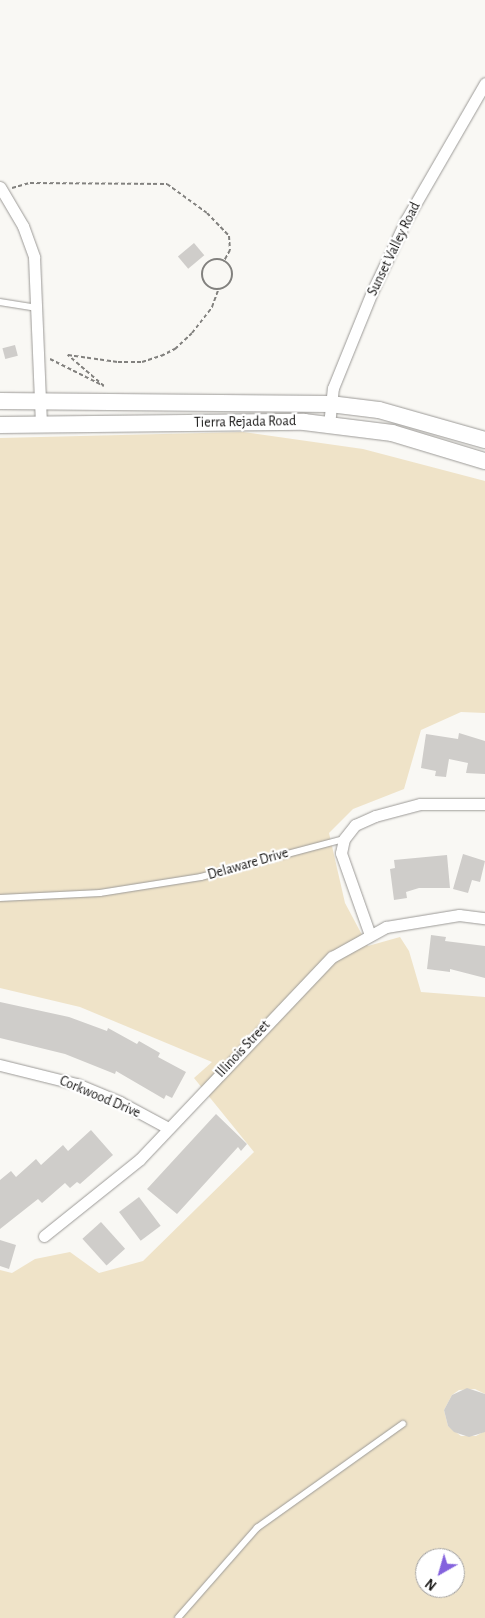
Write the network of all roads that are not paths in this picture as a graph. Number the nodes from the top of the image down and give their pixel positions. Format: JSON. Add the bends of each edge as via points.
{"nodes":[{"id":1,"x":485,"y":83,"type":"edge"},
{"id":2,"x":2,"y":190,"type":"edge"},
{"id":3,"x":0,"y":302,"type":"edge"},
{"id":4,"x":38,"y":309,"type":"junction"},
{"id":5,"x":0,"y":401,"type":"edge"},
{"id":6,"x":40,"y":401,"type":"junction"},
{"id":7,"x":330,"y":404,"type":"junction"},
{"id":8,"x":41,"y":424,"type":"junction"},
{"id":9,"x":329,"y":424,"type":"junction"},
{"id":10,"x":0,"y":425,"type":"edge"},
{"id":11,"x":485,"y":440,"type":"edge"},
{"id":12,"x":485,"y":461,"type":"edge"},
{"id":13,"x":485,"y":804,"type":"edge"},
{"id":14,"x":344,"y":839,"type":"junction"},
{"id":15,"x":0,"y":898,"type":"edge"},
{"id":16,"x":485,"y":918,"type":"edge"},
{"id":17,"x":370,"y":935,"type":"junction"},
{"id":18,"x":0,"y":1065,"type":"edge"},
{"id":19,"x":168,"y":1128,"type":"junction"},
{"id":20,"x":44,"y":1236,"type":"dead end"},
{"id":21,"x":403,"y":1424,"type":"dead end"},
{"id":22,"x":178,"y":1618,"type":"edge"}],
"edges":[{"from":1,"to":7,"type":"street","name":"Sunset Valley Road","via":[[406,220],[344,357]]},
{"from":2,"to":4,"type":"street","via":[[23,226],[34,257]]},
{"from":3,"to":4,"type":"lane"},
{"from":4,"to":6,"type":"street"},
{"from":5,"to":6,"type":"main road","name":"Tierra Rejada Road"},
{"from":6,"to":7,"type":"main road","name":"Tierra Rejada Road"},
{"from":6,"to":8,"type":"street"},
{"from":7,"to":9,"type":"street","name":"Sunset Valley Road"},
{"from":7,"to":11,"type":"main road","name":"Tierra Rejada Road","via":[[379,410]]},
{"from":8,"to":9,"type":"main road","name":"Tierra Rejada Road"},
{"from":8,"to":10,"type":"main road","name":"Tierra Rejada Road"},
{"from":9,"to":12,"type":"main road","name":"Tierra Rejada Road","via":[[392,433]]},
{"from":13,"to":14,"type":"street","name":"Delaware Drive","via":[[420,804],[355,825]]},
{"from":14,"to":15,"type":"lane","name":"Delaware Drive","via":[[201,877],[100,893]]},
{"from":14,"to":17,"type":"street","via":[[341,853]]},
{"from":16,"to":17,"type":"street","name":"Illinois Street","via":[[459,915],[423,920],[386,927]]},
{"from":17,"to":19,"type":"street","name":"Illinois Street","via":[[332,958],[308,980]]},
{"from":18,"to":19,"type":"street","name":"Corkwood Drive","via":[[77,1084]]},
{"from":19,"to":20,"type":"street","name":"Illinois Street","via":[[140,1160]]},
{"from":21,"to":22,"type":"lane","via":[[257,1528]]}]}
